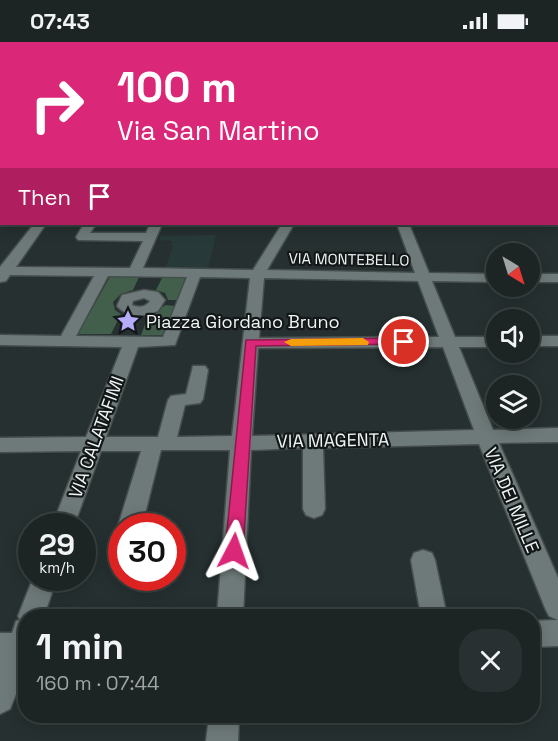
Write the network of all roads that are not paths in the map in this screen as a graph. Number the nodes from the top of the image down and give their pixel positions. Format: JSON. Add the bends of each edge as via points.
{"nodes":[{"id":1,"x":39,"y":225,"type":"edge"},
{"id":2,"x":89,"y":225,"type":"edge"},
{"id":3,"x":156,"y":225,"type":"edge"},
{"id":4,"x":287,"y":225,"type":"edge"},
{"id":5,"x":403,"y":225,"type":"edge"},
{"id":6,"x":151,"y":237,"type":"junction"},
{"id":7,"x":136,"y":271,"type":"junction"},
{"id":8,"x":100,"y":272,"type":"junction"},
{"id":9,"x":152,"y":273,"type":"junction"},
{"id":10,"x":198,"y":273,"type":"junction"},
{"id":11,"x":2,"y":274,"type":"edge"},
{"id":12,"x":257,"y":274,"type":"junction"},
{"id":13,"x":423,"y":277,"type":"junction"},
{"id":14,"x":486,"y":278,"type":"edge"},
{"id":15,"x":540,"y":278,"type":"edge"},
{"id":16,"x":558,"y":278,"type":"edge"},
{"id":17,"x":144,"y":294,"type":"junction"},
{"id":18,"x":158,"y":302,"type":"junction"},
{"id":19,"x":184,"y":303,"type":"junction"},
{"id":20,"x":137,"y":311,"type":"junction"},
{"id":21,"x":0,"y":340,"type":"edge"},
{"id":22,"x":63,"y":341,"type":"junction"},
{"id":23,"x":540,"y":341,"type":"edge"},
{"id":24,"x":558,"y":341,"type":"edge"},
{"id":25,"x":448,"y":342,"type":"junction"},
{"id":26,"x":486,"y":342,"type":"edge"},
{"id":27,"x":250,"y":343,"type":"junction"},
{"id":28,"x":129,"y":344,"type":"junction"},
{"id":29,"x":200,"y":370,"type":"dead end"},
{"id":30,"x":558,"y":435,"type":"edge"},
{"id":31,"x":486,"y":436,"type":"junction"},
{"id":32,"x":313,"y":440,"type":"junction"},
{"id":33,"x":160,"y":443,"type":"junction"},
{"id":34,"x":241,"y":443,"type":"junction"},
{"id":35,"x":93,"y":444,"type":"junction"},
{"id":36,"x":0,"y":445,"type":"edge"},
{"id":37,"x":314,"y":509,"type":"dead end"},
{"id":38,"x":68,"y":513,"type":"edge"},
{"id":39,"x":135,"y":513,"type":"edge"},
{"id":40,"x":423,"y":560,"type":"dead end"},
{"id":41,"x":40,"y":591,"type":"edge"},
{"id":42,"x":558,"y":608,"type":"edge"},
{"id":43,"x":34,"y":609,"type":"edge"},
{"id":44,"x":230,"y":609,"type":"edge"},
{"id":45,"x":433,"y":609,"type":"edge"},
{"id":46,"x":558,"y":633,"type":"edge"},
{"id":47,"x":540,"y":634,"type":"edge"},
{"id":48,"x":18,"y":642,"type":"edge"},
{"id":49,"x":0,"y":699,"type":"edge"},
{"id":50,"x":223,"y":723,"type":"edge"},
{"id":51,"x":222,"y":741,"type":"edge"}],
"edges":[{"from":1,"to":11,"type":"street"},
{"from":2,"to":6,"type":"street","via":[[82,237]]},
{"from":3,"to":6,"type":"street"},
{"from":4,"to":12,"type":"street"},
{"from":5,"to":13,"type":"street","name":"VIA DEI MILLE"},
{"from":6,"to":7,"type":"street"},
{"from":7,"to":8,"type":"street","name":"VIA MONTEBELLO"},
{"from":7,"to":9,"type":"street","name":"VIA MONTEBELLO"},
{"from":8,"to":11,"type":"street"},
{"from":8,"to":22,"type":"street"},
{"from":9,"to":10,"type":"street","name":"VIA MONTEBELLO"},
{"from":9,"to":17,"type":"street"},
{"from":10,"to":12,"type":"street","name":"VIA MONTEBELLO"},
{"from":10,"to":19,"type":"street"},
{"from":12,"to":13,"type":"street","name":"VIA MONTEBELLO"},
{"from":12,"to":27,"type":"street"},
{"from":13,"to":14,"type":"street","name":"VIA MONTEBELLO"},
{"from":13,"to":25,"type":"street","name":"VIA DEI MILLE"},
{"from":15,"to":16,"type":"street"},
{"from":17,"to":18,"type":"street","via":[[153,295]]},
{"from":17,"to":20,"type":"street","via":[[124,302],[127,309]]},
{"from":18,"to":19,"type":"street"},
{"from":18,"to":20,"type":"street"},
{"from":19,"to":28,"type":"street","via":[[169,342]]},
{"from":20,"to":28,"type":"street","name":"VIA CALATAFIMI"},
{"from":21,"to":22,"type":"street"},
{"from":22,"to":28,"type":"street"},
{"from":23,"to":24,"type":"street"},
{"from":25,"to":26,"type":"street"},
{"from":25,"to":27,"type":"street"},
{"from":25,"to":31,"type":"street","name":"VIA DEI MILLE"},
{"from":27,"to":34,"type":"street"},
{"from":28,"to":35,"type":"street","name":"VIA CALATAFIMI"},
{"from":29,"to":33,"type":"street","via":[[194,399],[177,400]]},
{"from":30,"to":31,"type":"street","name":"VIA MAGENTA"},
{"from":31,"to":32,"type":"street","name":"VIA MAGENTA"},
{"from":31,"to":42,"type":"street","name":"VIA DEI MILLE"},
{"from":32,"to":34,"type":"street","name":"VIA MAGENTA"},
{"from":32,"to":37,"type":"street"},
{"from":33,"to":34,"type":"street","name":"VIA MAGENTA"},
{"from":33,"to":35,"type":"street","name":"VIA MAGENTA"},
{"from":33,"to":39,"type":"street"},
{"from":34,"to":44,"type":"street"},
{"from":35,"to":36,"type":"street","name":"VIA MAGENTA"},
{"from":35,"to":38,"type":"street","name":"VIA CALATAFIMI"},
{"from":40,"to":45,"type":"street"},
{"from":41,"to":43,"type":"street"},
{"from":46,"to":47,"type":"street"},
{"from":48,"to":49,"type":"street"},
{"from":50,"to":51,"type":"street"}]}
